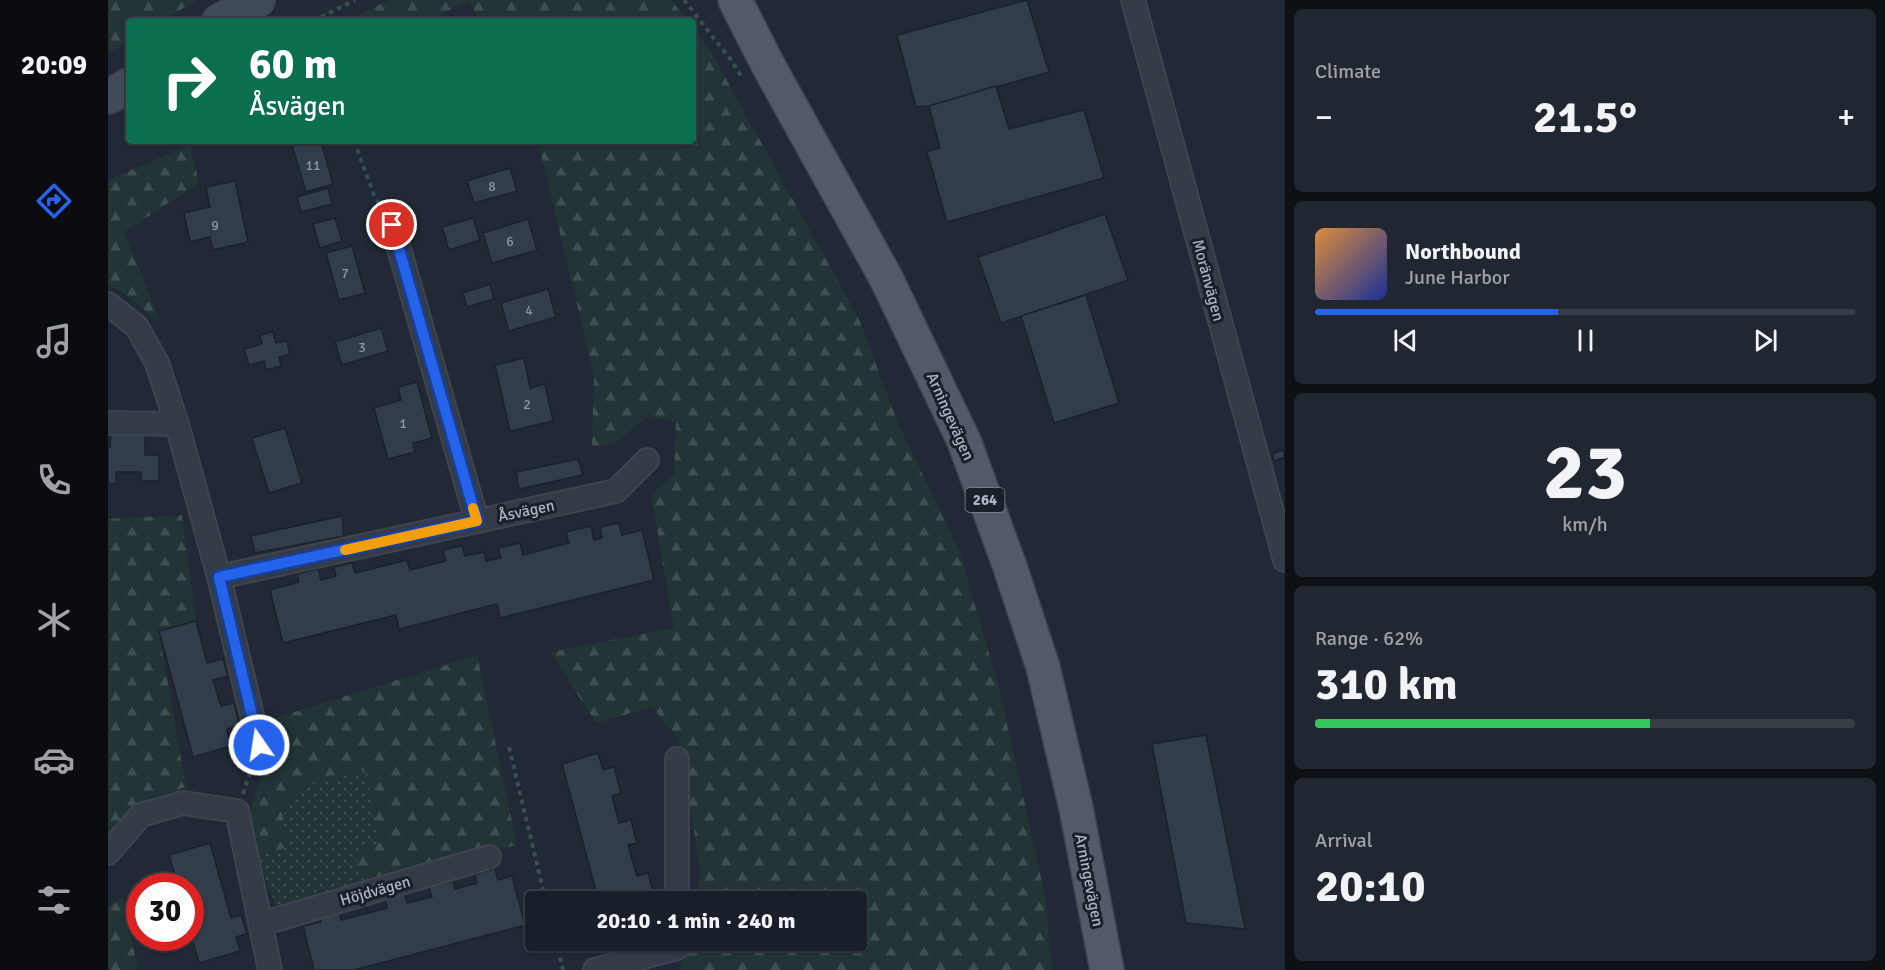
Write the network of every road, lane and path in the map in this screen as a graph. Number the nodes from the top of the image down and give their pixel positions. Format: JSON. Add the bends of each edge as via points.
{"nodes":[{"id":1,"x":258,"y":0,"type":"edge"},
{"id":2,"x":278,"y":0,"type":"edge"},
{"id":3,"x":355,"y":0,"type":"edge"},
{"id":4,"x":684,"y":0,"type":"edge"},
{"id":5,"x":735,"y":0,"type":"edge"},
{"id":6,"x":1133,"y":0,"type":"edge"},
{"id":7,"x":225,"y":18,"type":"edge"},
{"id":8,"x":249,"y":18,"type":"edge"},
{"id":9,"x":319,"y":18,"type":"edge"},
{"id":10,"x":126,"y":72,"type":"edge"},
{"id":11,"x":108,"y":82,"type":"edge"},
{"id":12,"x":126,"y":87,"type":"edge"},
{"id":13,"x":749,"y":89,"type":"dead end"},
{"id":14,"x":108,"y":97,"type":"edge"},
{"id":15,"x":355,"y":144,"type":"edge"},
{"id":16,"x":392,"y":225,"type":"joint"},
{"id":17,"x":108,"y":303,"type":"edge"},
{"id":18,"x":108,"y":423,"type":"edge"},
{"id":19,"x":177,"y":424,"type":"junction"},
{"id":20,"x":647,"y":460,"type":"dead end"},
{"id":21,"x":477,"y":521,"type":"junction"},
{"id":22,"x":1285,"y":560,"type":"edge"},
{"id":23,"x":219,"y":577,"type":"junction"},
{"id":24,"x":259,"y":745,"type":"joint"},
{"id":25,"x":509,"y":747,"type":"dead end"},
{"id":26,"x":677,"y":759,"type":"dead end"},
{"id":27,"x":237,"y":812,"type":"junction"},
{"id":28,"x":108,"y":853,"type":"edge"},
{"id":29,"x":489,"y":857,"type":"dead end"},
{"id":30,"x":543,"y":891,"type":"edge"},
{"id":31,"x":677,"y":891,"type":"edge"},
{"id":32,"x":261,"y":924,"type":"junction"},
{"id":33,"x":559,"y":951,"type":"edge"},
{"id":34,"x":666,"y":951,"type":"edge"},
{"id":35,"x":270,"y":970,"type":"edge"},
{"id":36,"x":563,"y":970,"type":"edge"},
{"id":37,"x":595,"y":970,"type":"edge"},
{"id":38,"x":1107,"y":970,"type":"edge"}],
"edges":[{"from":1,"to":7,"type":"main road"},
{"from":2,"to":8,"type":"main road"},
{"from":3,"to":9,"type":"path"},
{"from":4,"to":13,"type":"path"},
{"from":5,"to":38,"type":"main road","name":"Arningevägen","number":"264","via":[[886,278],[964,441],[1043,667],[1076,808]]},
{"from":6,"to":22,"type":"street","name":"Moränvägen"},
{"from":10,"to":11,"type":"main road"},
{"from":12,"to":14,"type":"main road"},
{"from":15,"to":16,"type":"path","via":[[374,195]]},
{"from":16,"to":21,"type":"street"},
{"from":17,"to":19,"type":"street","via":[[137,327],[157,363]]},
{"from":18,"to":19,"type":"street"},
{"from":19,"to":23,"type":"street"},
{"from":20,"to":21,"type":"street","name":"Åsvägen","via":[[616,491]]},
{"from":21,"to":23,"type":"street","name":"Åsvägen"},
{"from":23,"to":24,"type":"street"},
{"from":24,"to":27,"type":"path"},
{"from":25,"to":30,"type":"path"},
{"from":26,"to":31,"type":"street"},
{"from":27,"to":28,"type":"street","via":[[183,803],[141,814]]},
{"from":27,"to":32,"type":"street"},
{"from":29,"to":32,"type":"street","name":"Höjdvägen"},
{"from":32,"to":35,"type":"street"},
{"from":33,"to":36,"type":"path"},
{"from":34,"to":37,"type":"street"}]}
